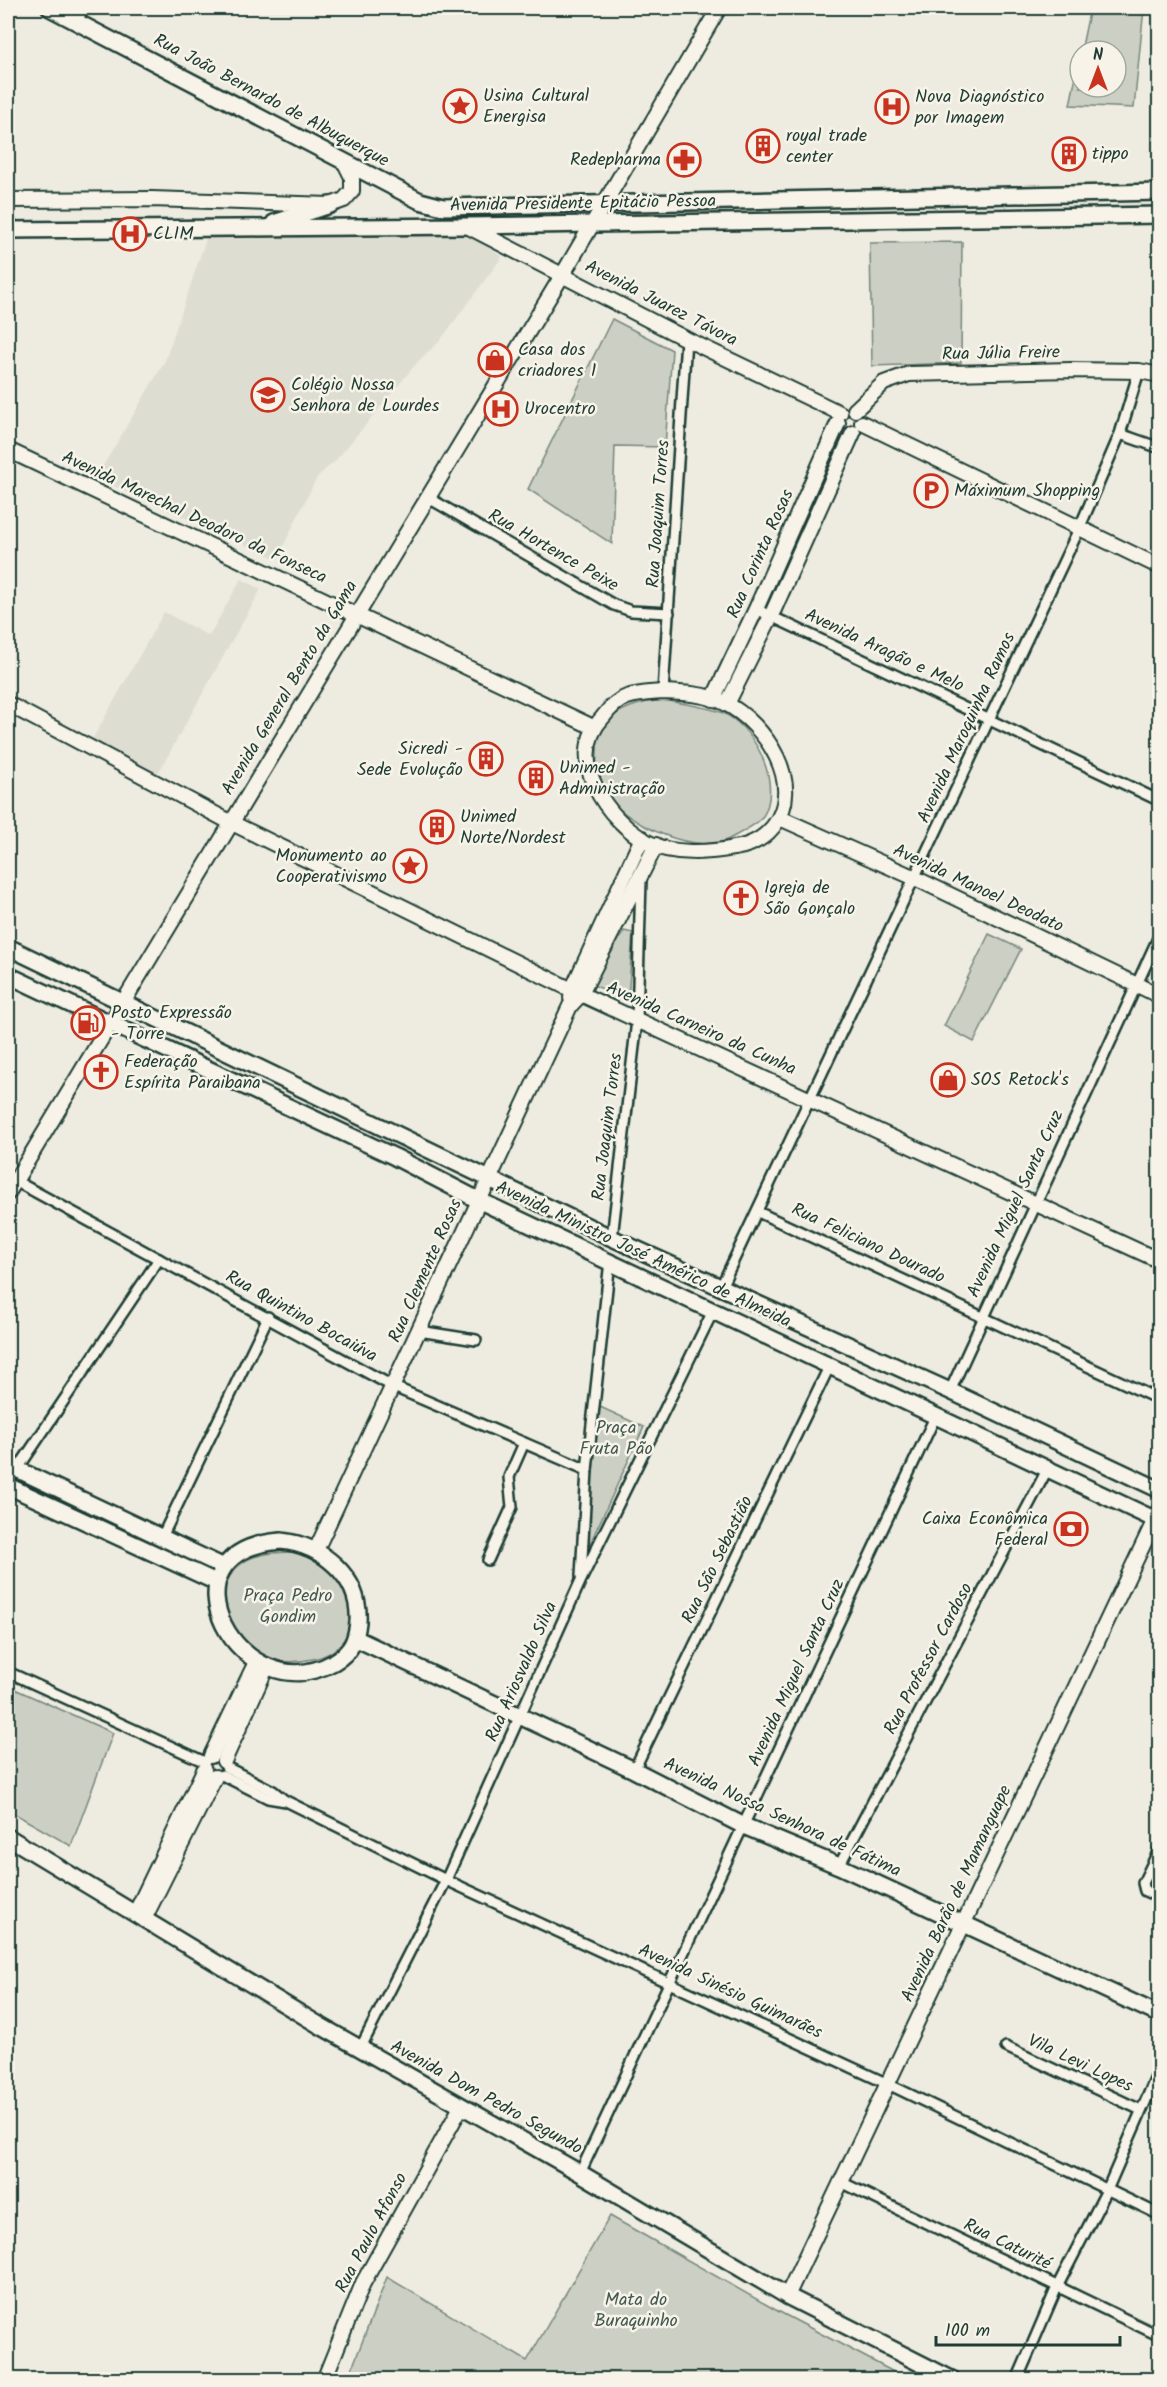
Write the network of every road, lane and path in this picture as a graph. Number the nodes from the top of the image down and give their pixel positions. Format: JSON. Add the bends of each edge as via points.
{"nodes":[{"id":1,"x":50,"y":8,"type":"edge"},
{"id":2,"x":719,"y":8,"type":"edge"},
{"id":3,"x":78,"y":13,"type":"edge"},
{"id":4,"x":345,"y":163,"type":"junction"},
{"id":5,"x":1160,"y":192,"type":"edge"},
{"id":6,"x":8,"y":200,"type":"edge"},
{"id":7,"x":605,"y":203,"type":"junction"},
{"id":8,"x":330,"y":206,"type":"junction"},
{"id":9,"x":443,"y":207,"type":"joint"},
{"id":10,"x":1160,"y":215,"type":"edge"},
{"id":11,"x":592,"y":224,"type":"junction"},
{"id":12,"x":467,"y":226,"type":"junction"},
{"id":13,"x":256,"y":228,"type":"junction"},
{"id":14,"x":8,"y":230,"type":"edge"},
{"id":15,"x":563,"y":274,"type":"junction"},
{"id":16,"x":686,"y":339,"type":"junction"},
{"id":17,"x":1139,"y":371,"type":"junction"},
{"id":18,"x":1160,"y":375,"type":"edge"},
{"id":19,"x":855,"y":410,"type":"junction"},
{"id":20,"x":839,"y":418,"type":"junction"},
{"id":21,"x":857,"y":428,"type":"junction"},
{"id":22,"x":1120,"y":434,"type":"junction"},
{"id":23,"x":1160,"y":448,"type":"edge"},
{"id":24,"x":8,"y":450,"type":"edge"},
{"id":25,"x":427,"y":497,"type":"junction"},
{"id":26,"x":1079,"y":529,"type":"junction"},
{"id":27,"x":1160,"y":567,"type":"edge"},
{"id":28,"x":756,"y":609,"type":"junction"},
{"id":29,"x":669,"y":613,"type":"junction"},
{"id":30,"x":356,"y":614,"type":"junction"},
{"id":31,"x":771,"y":616,"type":"junction"},
{"id":32,"x":663,"y":692,"type":"junction"},
{"id":33,"x":713,"y":699,"type":"junction"},
{"id":34,"x":8,"y":704,"type":"edge"},
{"id":35,"x":727,"y":704,"type":"junction"},
{"id":36,"x":990,"y":719,"type":"junction"},
{"id":37,"x":593,"y":727,"type":"junction"},
{"id":38,"x":1160,"y":801,"type":"edge"},
{"id":39,"x":780,"y":818,"type":"junction"},
{"id":40,"x":230,"y":822,"type":"junction"},
{"id":41,"x":642,"y":837,"type":"junction"},
{"id":42,"x":656,"y":845,"type":"junction"},
{"id":43,"x":915,"y":878,"type":"junction"},
{"id":44,"x":641,"y":880,"type":"junction"},
{"id":45,"x":1160,"y":934,"type":"edge"},
{"id":46,"x":8,"y":947,"type":"edge"},
{"id":47,"x":8,"y":975,"type":"edge"},
{"id":48,"x":1136,"y":985,"type":"junction"},
{"id":49,"x":576,"y":992,"type":"junction"},
{"id":50,"x":1160,"y":996,"type":"edge"},
{"id":51,"x":122,"y":1003,"type":"junction"},
{"id":52,"x":637,"y":1020,"type":"junction"},
{"id":53,"x":110,"y":1023,"type":"junction"},
{"id":54,"x":810,"y":1098,"type":"junction"},
{"id":55,"x":489,"y":1177,"type":"junction"},
{"id":56,"x":11,"y":1179,"type":"edge"},
{"id":57,"x":8,"y":1193,"type":"edge"},
{"id":58,"x":478,"y":1200,"type":"junction"},
{"id":59,"x":1035,"y":1202,"type":"junction"},
{"id":60,"x":758,"y":1212,"type":"junction"},
{"id":61,"x":612,"y":1238,"type":"junction"},
{"id":62,"x":159,"y":1259,"type":"junction"},
{"id":63,"x":1160,"y":1261,"type":"edge"},
{"id":64,"x":610,"y":1262,"type":"junction"},
{"id":65,"x":720,"y":1289,"type":"junction"},
{"id":66,"x":714,"y":1310,"type":"junction"},
{"id":67,"x":982,"y":1315,"type":"junction"},
{"id":68,"x":268,"y":1317,"type":"junction"},
{"id":69,"x":419,"y":1331,"type":"junction"},
{"id":70,"x":476,"y":1340,"type":"dead end"},
{"id":71,"x":830,"y":1365,"type":"junction"},
{"id":72,"x":394,"y":1387,"type":"junction"},
{"id":73,"x":950,"y":1391,"type":"junction"},
{"id":74,"x":1160,"y":1400,"type":"edge"},
{"id":75,"x":936,"y":1415,"type":"junction"},
{"id":76,"x":524,"y":1443,"type":"junction"},
{"id":77,"x":12,"y":1468,"type":"edge"},
{"id":78,"x":1048,"y":1468,"type":"junction"},
{"id":79,"x":587,"y":1470,"type":"junction"},
{"id":80,"x":8,"y":1486,"type":"edge"},
{"id":81,"x":1160,"y":1490,"type":"edge"},
{"id":82,"x":1158,"y":1517,"type":"edge"},
{"id":83,"x":161,"y":1539,"type":"junction"},
{"id":84,"x":316,"y":1550,"type":"junction"},
{"id":85,"x":488,"y":1560,"type":"dead end"},
{"id":86,"x":222,"y":1566,"type":"junction"},
{"id":87,"x":216,"y":1581,"type":"junction"},
{"id":88,"x":581,"y":1581,"type":"junction"},
{"id":89,"x":357,"y":1639,"type":"junction"},
{"id":90,"x":261,"y":1664,"type":"junction"},
{"id":91,"x":8,"y":1672,"type":"edge"},
{"id":92,"x":520,"y":1716,"type":"junction"},
{"id":93,"x":215,"y":1767,"type":"junction"},
{"id":94,"x":634,"y":1770,"type":"junction"},
{"id":95,"x":744,"y":1826,"type":"junction"},
{"id":96,"x":8,"y":1837,"type":"edge"},
{"id":97,"x":1160,"y":1848,"type":"edge"},
{"id":98,"x":839,"y":1866,"type":"junction"},
{"id":99,"x":446,"y":1880,"type":"junction"},
{"id":100,"x":1160,"y":1898,"type":"edge"},
{"id":101,"x":140,"y":1917,"type":"junction"},
{"id":102,"x":963,"y":1923,"type":"junction"},
{"id":103,"x":670,"y":1983,"type":"junction"},
{"id":104,"x":1160,"y":2015,"type":"edge"},
{"id":105,"x":1006,"y":2047,"type":"dead end"},
{"id":106,"x":360,"y":2049,"type":"junction"},
{"id":107,"x":1160,"y":2068,"type":"edge"},
{"id":108,"x":888,"y":2084,"type":"junction"},
{"id":109,"x":461,"y":2107,"type":"junction"},
{"id":110,"x":1141,"y":2110,"type":"junction"},
{"id":111,"x":580,"y":2173,"type":"junction"},
{"id":112,"x":841,"y":2182,"type":"junction"},
{"id":113,"x":1107,"y":2190,"type":"junction"},
{"id":114,"x":1160,"y":2215,"type":"edge"},
{"id":115,"x":1057,"y":2287,"type":"junction"},
{"id":116,"x":787,"y":2296,"type":"junction"},
{"id":117,"x":1160,"y":2336,"type":"edge"},
{"id":118,"x":324,"y":2379,"type":"edge"},
{"id":119,"x":953,"y":2379,"type":"edge"},
{"id":120,"x":1017,"y":2379,"type":"edge"}],
"edges":[{"from":1,"to":3,"type":"main road","name":"Rua João Bernardo de Albuquerque"},
{"from":2,"to":7,"type":"street","name":"Avenida General Bento da Gama"},
{"from":3,"to":4,"type":"main road","name":"Rua João Bernardo de Albuquerque"},
{"from":4,"to":8,"type":"street","via":[[352,177],[352,191]]},
{"from":4,"to":9,"type":"main road","name":"Rua João Bernardo de Albuquerque","via":[[420,201]]},
{"from":5,"to":7,"type":"main road","name":"Avenida Presidente Epitácio Pessoa"},
{"from":6,"to":8,"type":"street","via":[[152,199]]},
{"from":7,"to":9,"type":"main road","name":"Avenida Presidente Epitácio Pessoa"},
{"from":7,"to":11,"type":"street","name":"Avenida General Bento da Gama"},
{"from":8,"to":13,"type":"main road"},
{"from":10,"to":11,"type":"main road","name":"Avenida Presidente Epitácio Pessoa"},
{"from":11,"to":12,"type":"main road","name":"Avenida Presidente Epitácio Pessoa"},
{"from":11,"to":15,"type":"street","name":"Avenida General Bento da Gama"},
{"from":12,"to":13,"type":"main road","name":"Avenida Presidente Epitácio Pessoa"},
{"from":12,"to":15,"type":"street","name":"Avenida Juarez Távora"},
{"from":13,"to":14,"type":"main road","name":"Avenida Presidente Epitácio Pessoa"},
{"from":15,"to":16,"type":"street","name":"Avenida Juarez Távora"},
{"from":15,"to":25,"type":"street","name":"Avenida General Bento da Gama"},
{"from":16,"to":20,"type":"street","name":"Avenida Juarez Távora"},
{"from":16,"to":29,"type":"street","name":"Rua Joaquim Torres"},
{"from":17,"to":18,"type":"street","name":"Rua Júlia Freire"},
{"from":17,"to":19,"type":"street","name":"Rua Júlia Freire","via":[[909,374],[884,383]]},
{"from":17,"to":22,"type":"street","name":"Avenida Maroquinha Ramos"},
{"from":19,"to":20,"type":"street","via":[[847,409]]},
{"from":19,"to":21,"type":"street","via":[[859,413]]},
{"from":20,"to":21,"type":"street","via":[[841,429]]},
{"from":20,"to":28,"type":"street","name":"Rua Corinta Rosas"},
{"from":21,"to":26,"type":"street"},
{"from":21,"to":31,"type":"street","name":"Rua Corinta Rosas"},
{"from":22,"to":23,"type":"street"},
{"from":22,"to":26,"type":"street","name":"Avenida Maroquinha Ramos"},
{"from":24,"to":30,"type":"street","name":"Avenida Marechal Deodoro da Fonseca"},
{"from":25,"to":29,"type":"street","name":"Rua Hortence Peixe","via":[[614,605],[631,611]]},
{"from":25,"to":30,"type":"street","name":"Avenida General Bento da Gama"},
{"from":26,"to":27,"type":"street"},
{"from":26,"to":36,"type":"street","name":"Avenida Maroquinha Ramos"},
{"from":28,"to":31,"type":"street","name":"Avenida Aragão e Melo"},
{"from":28,"to":33,"type":"street","name":"Rua Corinta Rosas"},
{"from":29,"to":32,"type":"street","name":"Rua Joaquim Torres"},
{"from":30,"to":37,"type":"street","name":"Avenida Marechal Deodoro da Fonseca"},
{"from":30,"to":40,"type":"street","name":"Avenida General Bento da Gama"},
{"from":31,"to":35,"type":"street","name":"Rua Corinta Rosas"},
{"from":31,"to":36,"type":"street","name":"Avenida Aragão e Melo"},
{"from":32,"to":33,"type":"street"},
{"from":32,"to":37,"type":"street","via":[[626,698]]},
{"from":33,"to":35,"type":"street"},
{"from":34,"to":40,"type":"street","name":"Avenida Carneiro da Cunha"},
{"from":35,"to":39,"type":"street","via":[[773,748],[786,788]]},
{"from":36,"to":38,"type":"street","name":"Avenida Aragão e Melo"},
{"from":36,"to":43,"type":"street","name":"Avenida Maroquinha Ramos"},
{"from":37,"to":41,"type":"street","via":[[588,765],[597,790],[615,818]]},
{"from":39,"to":42,"type":"street","via":[[755,842],[739,848],[688,851]]},
{"from":39,"to":43,"type":"street","name":"Avenida Manoel Deodato"},
{"from":40,"to":49,"type":"street","name":"Avenida Carneiro da Cunha"},
{"from":40,"to":51,"type":"street","name":"Avenida General Bento da Gama"},
{"from":41,"to":42,"type":"street"},
{"from":41,"to":49,"type":"street","name":"Rua Clemente Rosas"},
{"from":42,"to":44,"type":"street","name":"Rua Clemente Rosas"},
{"from":43,"to":48,"type":"street","name":"Avenida Manoel Deodato"},
{"from":43,"to":54,"type":"street","name":"Avenida Maroquinha Ramos"},
{"from":44,"to":49,"type":"street","name":"Rua Clemente Rosas"},
{"from":44,"to":52,"type":"street","name":"Rua Clemente Rosas"},
{"from":45,"to":48,"type":"street","name":"Avenida Miguel Santa Cruz"},
{"from":46,"to":51,"type":"main road","name":"Avenida Ministro José Américo de Almeida"},
{"from":47,"to":53,"type":"main road","name":"Avenida Ministro José Américo de Almeida"},
{"from":48,"to":50,"type":"street","name":"Avenida Manoel Deodato"},
{"from":48,"to":59,"type":"street","name":"Avenida Miguel Santa Cruz"},
{"from":49,"to":52,"type":"street","name":"Avenida Carneiro da Cunha"},
{"from":49,"to":55,"type":"street","name":"Rua Clemente Rosas"},
{"from":51,"to":53,"type":"street","name":"Avenida General Bento da Gama"},
{"from":51,"to":55,"type":"main road","name":"Avenida Ministro José Américo de Almeida"},
{"from":52,"to":54,"type":"street","name":"Avenida Carneiro da Cunha"},
{"from":52,"to":61,"type":"street","name":"Rua Joaquim Torres"},
{"from":53,"to":56,"type":"street","name":"Avenida General Bento da Gama"},
{"from":53,"to":58,"type":"main road","name":"Avenida Ministro José Américo de Almeida"},
{"from":54,"to":59,"type":"street","name":"Avenida Carneiro da Cunha"},
{"from":54,"to":60,"type":"street","name":"Avenida Maroquinha Ramos"},
{"from":55,"to":58,"type":"street","name":"Rua Clemente Rosas"},
{"from":55,"to":61,"type":"main road","name":"Avenida Ministro José Américo de Almeida"},
{"from":56,"to":57,"type":"street","name":"Avenida General Bento da Gama"},
{"from":56,"to":62,"type":"street","name":"Rua Quintino Bocaiúva"},
{"from":58,"to":64,"type":"main road","name":"Avenida Ministro José Américo de Almeida"},
{"from":58,"to":69,"type":"street","name":"Rua Clemente Rosas"},
{"from":59,"to":63,"type":"street","name":"Avenida Carneiro da Cunha"},
{"from":59,"to":67,"type":"street","name":"Avenida Miguel Santa Cruz"},
{"from":60,"to":65,"type":"street","name":"Avenida Maroquinha Ramos"},
{"from":60,"to":67,"type":"street","name":"Rua Feliciano Dourado"},
{"from":61,"to":65,"type":"main road","name":"Avenida Ministro José Américo de Almeida"},
{"from":62,"to":68,"type":"street","name":"Rua Quintino Bocaiúva"},
{"from":62,"to":77,"type":"street"},
{"from":64,"to":66,"type":"main road","name":"Avenida Ministro José Américo de Almeida"},
{"from":64,"to":79,"type":"street"},
{"from":65,"to":73,"type":"main road","name":"Avenida Ministro José Américo de Almeida"},
{"from":66,"to":71,"type":"main road","name":"Avenida Ministro José Américo de Almeida"},
{"from":66,"to":88,"type":"street","name":"Rua Ariosvaldo Silva"},
{"from":67,"to":73,"type":"street","name":"Avenida Miguel Santa Cruz"},
{"from":67,"to":74,"type":"street","name":"Rua Feliciano Dourado"},
{"from":68,"to":72,"type":"street","name":"Rua Quintino Bocaiúva"},
{"from":68,"to":83,"type":"street"},
{"from":69,"to":70,"type":"street"},
{"from":69,"to":72,"type":"street","name":"Rua Clemente Rosas"},
{"from":71,"to":75,"type":"main road","name":"Avenida Ministro José Américo de Almeida"},
{"from":71,"to":94,"type":"street","name":"Rua São Sebastião"},
{"from":72,"to":76,"type":"street","name":"Rua Quintino Bocaiúva"},
{"from":72,"to":84,"type":"street","name":"Rua Clemente Rosas"},
{"from":73,"to":81,"type":"main road","name":"Avenida Ministro José Américo de Almeida"},
{"from":75,"to":78,"type":"main road","name":"Avenida Ministro José Américo de Almeida"},
{"from":75,"to":95,"type":"street","name":"Avenida Miguel Santa Cruz"},
{"from":76,"to":79,"type":"street","name":"Rua Quintino Bocaiúva"},
{"from":76,"to":85,"type":"street","via":[[509,1477],[512,1507]]},
{"from":77,"to":83,"type":"main road"},
{"from":78,"to":82,"type":"main road","name":"Avenida Ministro José Américo de Almeida"},
{"from":78,"to":98,"type":"street","name":"Rua Professor Cardoso"},
{"from":79,"to":88,"type":"street"},
{"from":80,"to":87,"type":"main road"},
{"from":82,"to":102,"type":"street","name":"Avenida Barão de Mamanguape"},
{"from":83,"to":86,"type":"main road"},
{"from":84,"to":86,"type":"main road","via":[[292,1542],[267,1542],[244,1549]]},
{"from":84,"to":89,"type":"main road","via":[[336,1566],[353,1589],[358,1613]]},
{"from":86,"to":87,"type":"main road"},
{"from":87,"to":90,"type":"main road","via":[[225,1630],[242,1652]]},
{"from":88,"to":92,"type":"street","name":"Rua Ariosvaldo Silva"},
{"from":89,"to":90,"type":"main road","via":[[339,1659],[314,1670],[289,1671]]},
{"from":89,"to":92,"type":"main road","name":"Avenida Nossa Senhora de Fátima"},
{"from":90,"to":93,"type":"street"},
{"from":91,"to":93,"type":"street","name":"Avenida Sinésio Guimarães"},
{"from":92,"to":94,"type":"main road","name":"Avenida Nossa Senhora de Fátima"},
{"from":92,"to":99,"type":"street","name":"Rua Ariosvaldo Silva"},
{"from":93,"to":99,"type":"street","name":"Avenida Sinésio Guimarães","via":[[268,1798],[286,1801]]},
{"from":93,"to":101,"type":"street"},
{"from":94,"to":95,"type":"main road","name":"Avenida Nossa Senhora de Fátima"},
{"from":95,"to":98,"type":"main road","name":"Avenida Nossa Senhora de Fátima"},
{"from":95,"to":103,"type":"street","name":"Avenida Miguel Santa Cruz"},
{"from":96,"to":101,"type":"main road","name":"Avenida Dom Pedro Segundo"},
{"from":97,"to":100,"type":"street","via":[[1143,1883],[1146,1891]]},
{"from":98,"to":102,"type":"main road","name":"Avenida Nossa Senhora de Fátima"},
{"from":99,"to":103,"type":"street","name":"Avenida Sinésio Guimarães"},
{"from":99,"to":106,"type":"street","name":"Rua Ariosvaldo Silva"},
{"from":101,"to":106,"type":"main road","name":"Avenida Dom Pedro Segundo"},
{"from":102,"to":104,"type":"main road","name":"Avenida Nossa Senhora de Fátima"},
{"from":102,"to":108,"type":"street","name":"Avenida Barão de Mamanguape"},
{"from":103,"to":108,"type":"street","name":"Avenida Sinésio Guimarães"},
{"from":103,"to":111,"type":"street","name":"Avenida Miguel Santa Cruz"},
{"from":105,"to":110,"type":"street","name":"Vila Levi Lopes"},
{"from":106,"to":109,"type":"main road","name":"Avenida Dom Pedro Segundo"},
{"from":107,"to":110,"type":"street"},
{"from":108,"to":112,"type":"street","name":"Avenida Barão de Mamanguape"},
{"from":108,"to":113,"type":"street","name":"Avenida Sinésio Guimarães"},
{"from":109,"to":111,"type":"main road","name":"Avenida Dom Pedro Segundo"},
{"from":109,"to":118,"type":"street","name":"Rua Paulo Afonso","via":[[363,2283]]},
{"from":110,"to":113,"type":"street"},
{"from":111,"to":116,"type":"main road","name":"Avenida Dom Pedro Segundo"},
{"from":112,"to":115,"type":"street","name":"Rua Caturité"},
{"from":112,"to":116,"type":"street","name":"Avenida Barão de Mamanguape"},
{"from":113,"to":114,"type":"street","name":"Avenida Sinésio Guimarães"},
{"from":113,"to":115,"type":"street"},
{"from":115,"to":117,"type":"street","name":"Rua Caturité"},
{"from":115,"to":120,"type":"street"},
{"from":116,"to":119,"type":"main road","name":"Avenida Dom Pedro Segundo"}]}
